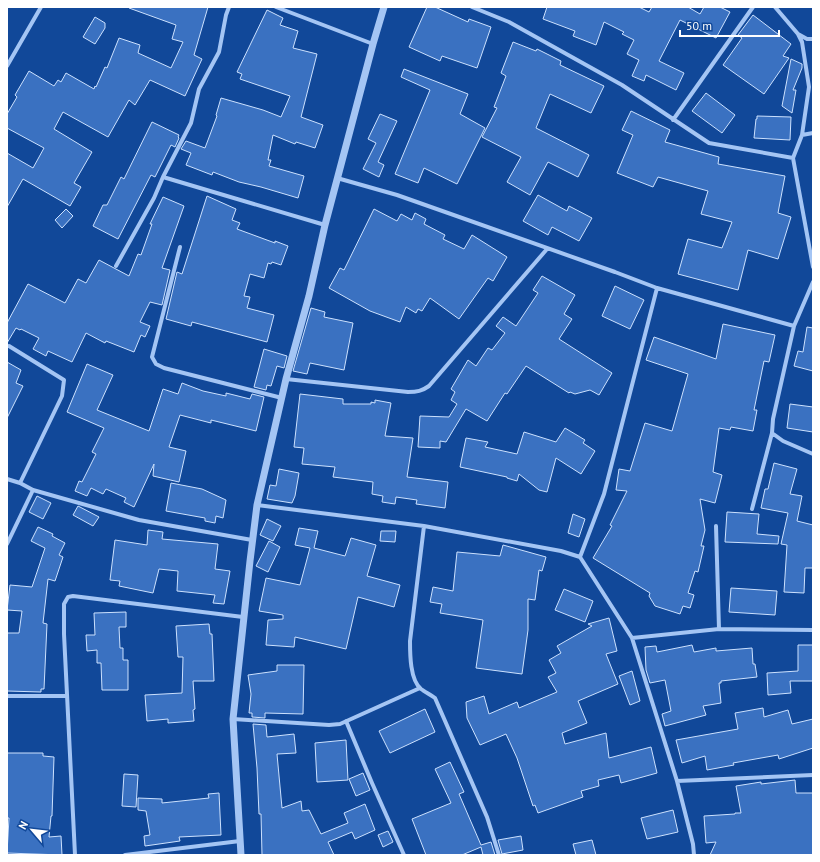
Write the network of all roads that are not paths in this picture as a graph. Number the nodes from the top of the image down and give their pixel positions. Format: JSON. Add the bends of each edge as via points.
{"nodes":[{"id":1,"x":41,"y":7,"type":"edge"},
{"id":2,"x":229,"y":7,"type":"edge"},
{"id":3,"x":276,"y":7,"type":"edge"},
{"id":4,"x":384,"y":7,"type":"edge"},
{"id":5,"x":472,"y":7,"type":"edge"},
{"id":6,"x":753,"y":7,"type":"edge"},
{"id":7,"x":775,"y":7,"type":"edge"},
{"id":8,"x":798,"y":34,"type":"junction"},
{"id":9,"x":813,"y":39,"type":"edge"},
{"id":10,"x":372,"y":44,"type":"junction"},
{"id":11,"x":7,"y":66,"type":"edge"},
{"id":12,"x":673,"y":120,"type":"junction"},
{"id":13,"x":813,"y":133,"type":"edge"},
{"id":14,"x":802,"y":134,"type":"junction"},
{"id":15,"x":793,"y":158,"type":"junction"},
{"id":16,"x":163,"y":177,"type":"junction"},
{"id":17,"x":338,"y":178,"type":"junction"},
{"id":18,"x":324,"y":226,"type":"junction"},
{"id":19,"x":180,"y":247,"type":"dead end"},
{"id":20,"x":547,"y":249,"type":"junction"},
{"id":21,"x":116,"y":266,"type":"dead end"},
{"id":22,"x":813,"y":267,"type":"edge"},
{"id":23,"x":813,"y":282,"type":"edge"},
{"id":24,"x":658,"y":288,"type":"junction"},
{"id":25,"x":794,"y":326,"type":"junction"},
{"id":26,"x":9,"y":346,"type":"dead end"},
{"id":27,"x":286,"y":379,"type":"junction"},
{"id":28,"x":282,"y":398,"type":"junction"},
{"id":29,"x":772,"y":433,"type":"junction"},
{"id":30,"x":813,"y":454,"type":"edge"},
{"id":31,"x":7,"y":479,"type":"edge"},
{"id":32,"x":20,"y":483,"type":"junction"},
{"id":33,"x":33,"y":490,"type":"junction"},
{"id":34,"x":257,"y":505,"type":"junction"},
{"id":35,"x":752,"y":509,"type":"dead end"},
{"id":36,"x":424,"y":526,"type":"junction"},
{"id":37,"x":716,"y":526,"type":"dead end"},
{"id":38,"x":252,"y":540,"type":"junction"},
{"id":39,"x":7,"y":544,"type":"edge"},
{"id":40,"x":580,"y":556,"type":"junction"},
{"id":41,"x":244,"y":617,"type":"junction"},
{"id":42,"x":719,"y":629,"type":"junction"},
{"id":43,"x":813,"y":630,"type":"edge"},
{"id":44,"x":632,"y":638,"type":"junction"},
{"id":45,"x":420,"y":688,"type":"junction"},
{"id":46,"x":7,"y":696,"type":"edge"},
{"id":47,"x":67,"y":696,"type":"junction"},
{"id":48,"x":233,"y":719,"type":"junction"},
{"id":49,"x":346,"y":721,"type":"junction"},
{"id":50,"x":813,"y":775,"type":"edge"},
{"id":51,"x":677,"y":781,"type":"junction"},
{"id":52,"x":240,"y":841,"type":"junction"},
{"id":53,"x":75,"y":855,"type":"edge"},
{"id":54,"x":125,"y":855,"type":"edge"},
{"id":55,"x":241,"y":855,"type":"edge"},
{"id":56,"x":404,"y":855,"type":"edge"},
{"id":57,"x":499,"y":855,"type":"edge"},
{"id":58,"x":694,"y":855,"type":"edge"}],
"edges":[{"from":1,"to":11,"type":"street"},
{"from":2,"to":16,"type":"street","via":[[219,52],[199,89],[191,123]]},
{"from":3,"to":10,"type":"street"},
{"from":4,"to":10,"type":"street"},
{"from":5,"to":12,"type":"street","via":[[509,22],[622,85]]},
{"from":6,"to":12,"type":"street"},
{"from":7,"to":8,"type":"street"},
{"from":8,"to":9,"type":"street"},
{"from":8,"to":14,"type":"street","via":[[802,42],[810,87]]},
{"from":10,"to":17,"type":"street"},
{"from":12,"to":15,"type":"street","via":[[709,143]]},
{"from":13,"to":14,"type":"street"},
{"from":14,"to":15,"type":"street"},
{"from":15,"to":22,"type":"street"},
{"from":16,"to":18,"type":"street"},
{"from":16,"to":21,"type":"street"},
{"from":17,"to":18,"type":"street"},
{"from":17,"to":20,"type":"street"},
{"from":18,"to":27,"type":"street","via":[[309,296]]},
{"from":19,"to":28,"type":"street","via":[[152,357],[156,364]]},
{"from":20,"to":24,"type":"street"},
{"from":20,"to":27,"type":"street","via":[[423,390],[408,392]]},
{"from":23,"to":25,"type":"street"},
{"from":24,"to":25,"type":"street"},
{"from":24,"to":40,"type":"street","via":[[604,494]]},
{"from":25,"to":29,"type":"street"},
{"from":26,"to":32,"type":"street","via":[[64,380],[62,396]]},
{"from":27,"to":28,"type":"street"},
{"from":28,"to":34,"type":"street"},
{"from":29,"to":30,"type":"street","via":[[783,441]]},
{"from":29,"to":35,"type":"street"},
{"from":31,"to":32,"type":"street"},
{"from":32,"to":33,"type":"street"},
{"from":33,"to":38,"type":"street","via":[[139,520]]},
{"from":33,"to":39,"type":"street"},
{"from":34,"to":36,"type":"street"},
{"from":34,"to":38,"type":"street"},
{"from":36,"to":40,"type":"street"},
{"from":36,"to":45,"type":"street","via":[[410,641],[413,675]]},
{"from":37,"to":42,"type":"street"},
{"from":38,"to":41,"type":"street"},
{"from":40,"to":44,"type":"street"},
{"from":41,"to":47,"type":"street","via":[[68,597],[64,604]]},
{"from":41,"to":48,"type":"street"},
{"from":42,"to":43,"type":"street"},
{"from":42,"to":44,"type":"street"},
{"from":44,"to":51,"type":"street"},
{"from":45,"to":49,"type":"street"},
{"from":45,"to":57,"type":"street","via":[[435,698],[487,817]]},
{"from":46,"to":47,"type":"street"},
{"from":47,"to":53,"type":"street"},
{"from":48,"to":49,"type":"street","via":[[329,725]]},
{"from":48,"to":52,"type":"street"},
{"from":49,"to":56,"type":"street"},
{"from":50,"to":51,"type":"street"},
{"from":51,"to":58,"type":"street"},
{"from":52,"to":54,"type":"street"},
{"from":52,"to":55,"type":"street"}]}
